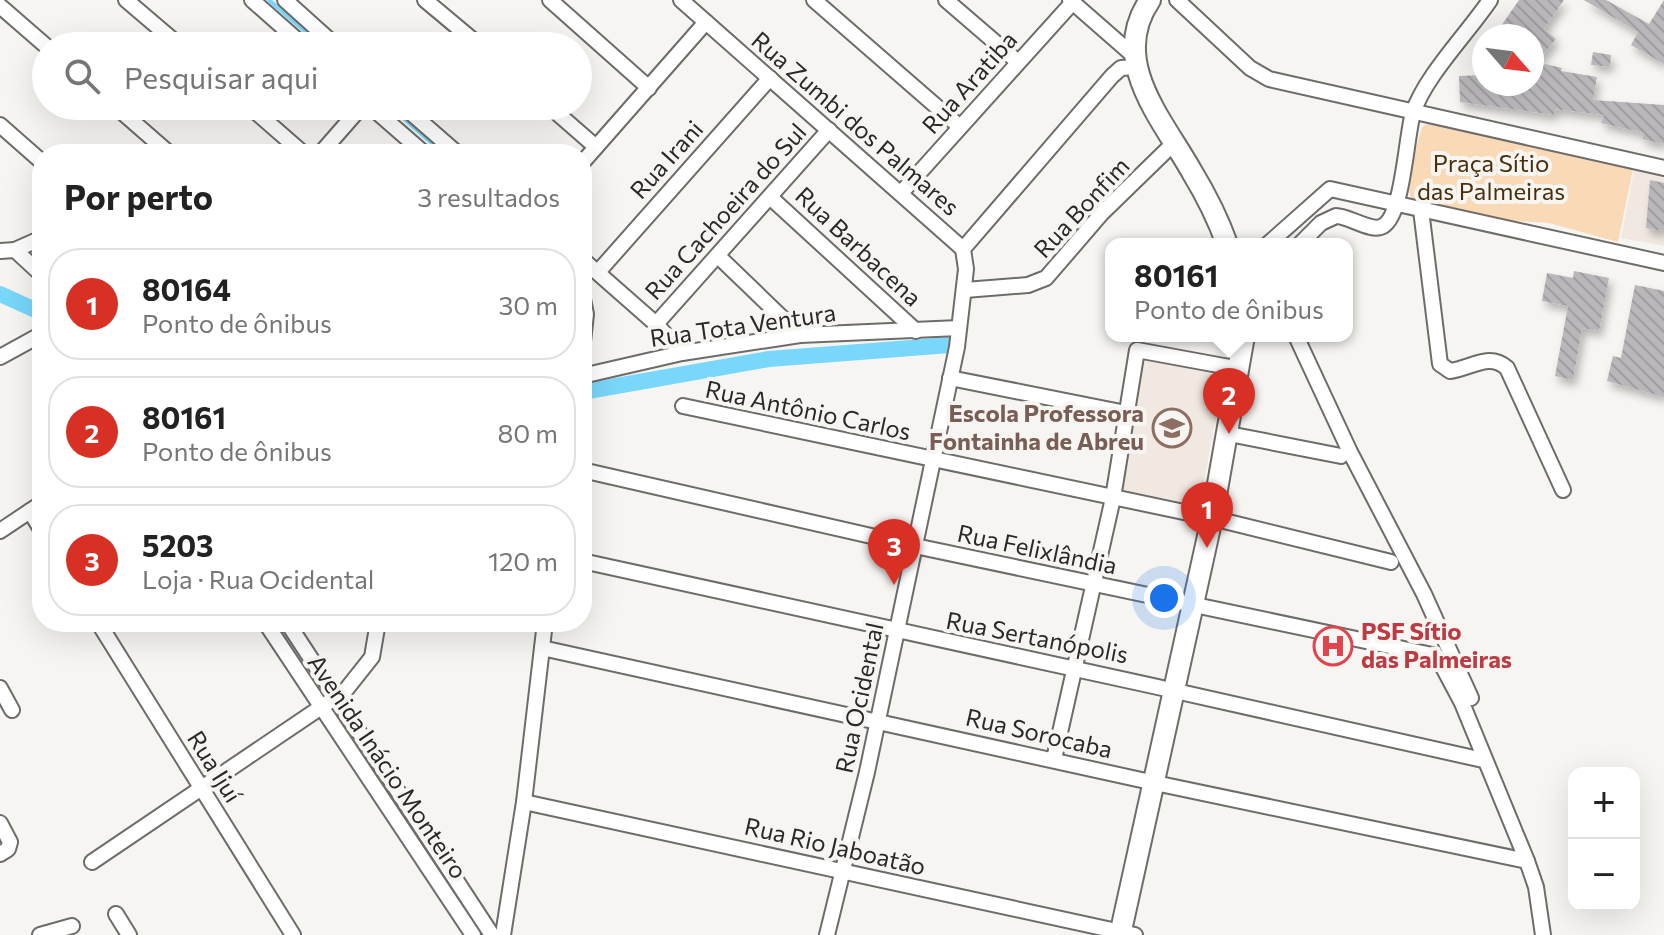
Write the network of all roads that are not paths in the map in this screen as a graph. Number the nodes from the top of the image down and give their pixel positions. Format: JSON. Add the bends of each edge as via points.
{"nodes":[{"id":1,"x":126,"y":0,"type":"edge"},
{"id":2,"x":252,"y":0,"type":"edge"},
{"id":3,"x":285,"y":0,"type":"edge"},
{"id":4,"x":425,"y":0,"type":"edge"},
{"id":5,"x":550,"y":0,"type":"edge"},
{"id":6,"x":682,"y":0,"type":"edge"},
{"id":7,"x":814,"y":0,"type":"edge"},
{"id":8,"x":946,"y":0,"type":"edge"},
{"id":9,"x":1150,"y":0,"type":"edge"},
{"id":10,"x":1177,"y":0,"type":"edge"},
{"id":11,"x":1490,"y":0,"type":"edge"},
{"id":12,"x":1072,"y":1,"type":"edge"},
{"id":13,"x":0,"y":6,"type":"edge"},
{"id":14,"x":706,"y":22,"type":"junction"},
{"id":15,"x":164,"y":32,"type":"edge"},
{"id":16,"x":288,"y":32,"type":"edge"},
{"id":17,"x":320,"y":32,"type":"edge"},
{"id":18,"x":463,"y":32,"type":"edge"},
{"id":19,"x":586,"y":32,"type":"edge"},
{"id":20,"x":32,"y":34,"type":"edge"},
{"id":21,"x":592,"y":37,"type":"edge"},
{"id":22,"x":1018,"y":62,"type":"junction"},
{"id":23,"x":1136,"y":62,"type":"junction"},
{"id":24,"x":770,"y":78,"type":"junction"},
{"id":25,"x":649,"y":88,"type":"junction"},
{"id":26,"x":1414,"y":112,"type":"junction"},
{"id":27,"x":131,"y":120,"type":"edge"},
{"id":28,"x":265,"y":120,"type":"edge"},
{"id":29,"x":350,"y":120,"type":"edge"},
{"id":30,"x":386,"y":120,"type":"edge"},
{"id":31,"x":419,"y":120,"type":"edge"},
{"id":32,"x":565,"y":120,"type":"edge"},
{"id":33,"x":0,"y":125,"type":"edge"},
{"id":34,"x":960,"y":127,"type":"junction"},
{"id":35,"x":829,"y":130,"type":"junction"},
{"id":36,"x":1174,"y":143,"type":"junction"},
{"id":37,"x":159,"y":144,"type":"edge"},
{"id":38,"x":293,"y":144,"type":"edge"},
{"id":39,"x":329,"y":144,"type":"edge"},
{"id":40,"x":414,"y":144,"type":"edge"},
{"id":41,"x":447,"y":144,"type":"edge"},
{"id":42,"x":596,"y":147,"type":"junction"},
{"id":43,"x":592,"y":152,"type":"edge"},
{"id":44,"x":32,"y":153,"type":"edge"},
{"id":45,"x":1664,"y":168,"type":"edge"},
{"id":46,"x":901,"y":193,"type":"junction"},
{"id":47,"x":770,"y":197,"type":"junction"},
{"id":48,"x":1397,"y":204,"type":"junction"},
{"id":49,"x":1421,"y":210,"type":"junction"},
{"id":50,"x":1225,"y":238,"type":"edge"},
{"id":51,"x":1275,"y":238,"type":"edge"},
{"id":52,"x":1306,"y":238,"type":"edge"},
{"id":53,"x":32,"y":241,"type":"edge"},
{"id":54,"x":963,"y":249,"type":"junction"},
{"id":55,"x":4,"y":250,"type":"edge"},
{"id":56,"x":718,"y":256,"type":"junction"},
{"id":57,"x":1664,"y":263,"type":"edge"},
{"id":58,"x":592,"y":267,"type":"edge"},
{"id":59,"x":32,"y":268,"type":"edge"},
{"id":60,"x":598,"y":272,"type":"junction"},
{"id":61,"x":965,"y":290,"type":"junction"},
{"id":62,"x":656,"y":324,"type":"junction"},
{"id":63,"x":959,"y":328,"type":"junction"},
{"id":64,"x":916,"y":331,"type":"junction"},
{"id":65,"x":800,"y":335,"type":"junction"},
{"id":66,"x":32,"y":339,"type":"edge"},
{"id":67,"x":1243,"y":342,"type":"edge"},
{"id":68,"x":1299,"y":342,"type":"edge"},
{"id":69,"x":682,"y":353,"type":"junction"},
{"id":70,"x":0,"y":357,"type":"edge"},
{"id":71,"x":1240,"y":369,"type":"junction"},
{"id":72,"x":592,"y":374,"type":"edge"},
{"id":73,"x":950,"y":378,"type":"junction"},
{"id":74,"x":683,"y":406,"type":"dead end"},
{"id":75,"x":1126,"y":413,"type":"junction"},
{"id":76,"x":1229,"y":434,"type":"junction"},
{"id":77,"x":1341,"y":456,"type":"dead end"},
{"id":78,"x":933,"y":461,"type":"junction"},
{"id":79,"x":592,"y":472,"type":"edge"},
{"id":80,"x":1563,"y":490,"type":"dead end"},
{"id":81,"x":1113,"y":498,"type":"junction"},
{"id":82,"x":32,"y":510,"type":"edge"},
{"id":83,"x":1212,"y":518,"type":"junction"},
{"id":84,"x":0,"y":531,"type":"edge"},
{"id":85,"x":915,"y":546,"type":"junction"},
{"id":86,"x":1391,"y":562,"type":"dead end"},
{"id":87,"x":592,"y":563,"type":"edge"},
{"id":88,"x":1092,"y":584,"type":"junction"},
{"id":89,"x":1191,"y":604,"type":"junction"},
{"id":90,"x":104,"y":632,"type":"edge"},
{"id":91,"x":272,"y":632,"type":"edge"},
{"id":92,"x":293,"y":632,"type":"edge"},
{"id":93,"x":376,"y":632,"type":"edge"},
{"id":94,"x":544,"y":632,"type":"edge"},
{"id":95,"x":896,"y":632,"type":"junction"},
{"id":96,"x":542,"y":648,"type":"junction"},
{"id":97,"x":1076,"y":668,"type":"junction"},
{"id":98,"x":0,"y":688,"type":"edge"},
{"id":99,"x":1173,"y":689,"type":"junction"},
{"id":100,"x":1471,"y":698,"type":"dead end"},
{"id":101,"x":335,"y":699,"type":"junction"},
{"id":102,"x":321,"y":708,"type":"junction"},
{"id":103,"x":12,"y":710,"type":"dead end"},
{"id":104,"x":878,"y":719,"type":"junction"},
{"id":105,"x":1054,"y":759,"type":"junction"},
{"id":106,"x":1483,"y":760,"type":"junction"},
{"id":107,"x":1155,"y":783,"type":"junction"},
{"id":108,"x":201,"y":787,"type":"junction"},
{"id":109,"x":524,"y":802,"type":"junction"},
{"id":110,"x":0,"y":823,"type":"edge"},
{"id":111,"x":0,"y":854,"type":"edge"},
{"id":112,"x":1527,"y":861,"type":"junction"},
{"id":113,"x":92,"y":862,"type":"dead end"},
{"id":114,"x":841,"y":872,"type":"junction"},
{"id":115,"x":116,"y":914,"type":"dead end"},
{"id":116,"x":72,"y":926,"type":"dead end"},
{"id":117,"x":1125,"y":934,"type":"edge"},
{"id":118,"x":40,"y":935,"type":"edge"},
{"id":119,"x":129,"y":935,"type":"edge"},
{"id":120,"x":293,"y":935,"type":"edge"},
{"id":121,"x":473,"y":935,"type":"edge"},
{"id":122,"x":492,"y":935,"type":"edge"},
{"id":123,"x":503,"y":935,"type":"edge"},
{"id":124,"x":827,"y":935,"type":"edge"},
{"id":125,"x":1543,"y":935,"type":"edge"}],
"edges":[{"from":1,"to":15,"type":"street"},
{"from":2,"to":16,"type":"street"},
{"from":3,"to":17,"type":"street"},
{"from":4,"to":18,"type":"street"},
{"from":5,"to":19,"type":"street"},
{"from":6,"to":14,"type":"street","name":"Rua Zumbi dos Palmares"},
{"from":7,"to":34,"type":"street"},
{"from":8,"to":22,"type":"street"},
{"from":9,"to":23,"type":"main road","via":[[1136,32]]},
{"from":10,"to":26,"type":"street","via":[[1250,68],[1269,79]]},
{"from":11,"to":26,"type":"street"},
{"from":12,"to":22,"type":"street","name":"Rua Aratiba"},
{"from":12,"to":23,"type":"street"},
{"from":13,"to":20,"type":"street"},
{"from":14,"to":24,"type":"street","name":"Rua Zumbi dos Palmares"},
{"from":14,"to":25,"type":"street"},
{"from":21,"to":25,"type":"street"},
{"from":22,"to":34,"type":"street","name":"Rua Aratiba"},
{"from":23,"to":36,"type":"main road","via":[[1154,114]]},
{"from":23,"to":54,"type":"street","via":[[1112,76]]},
{"from":24,"to":35,"type":"street","name":"Rua Zumbi dos Palmares"},
{"from":24,"to":60,"type":"street","name":"Rua Irani"},
{"from":25,"to":42,"type":"street"},
{"from":26,"to":45,"type":"street"},
{"from":26,"to":48,"type":"street"},
{"from":27,"to":37,"type":"street"},
{"from":28,"to":38,"type":"street"},
{"from":29,"to":39,"type":"street"},
{"from":30,"to":40,"type":"street"},
{"from":31,"to":41,"type":"street"},
{"from":32,"to":42,"type":"street"},
{"from":33,"to":44,"type":"street"},
{"from":34,"to":46,"type":"street","name":"Rua Aratiba"},
{"from":35,"to":46,"type":"street","name":"Rua Zumbi dos Palmares"},
{"from":35,"to":47,"type":"street","name":"Rua Cachoeira do Sul"},
{"from":36,"to":50,"type":"main road"},
{"from":36,"to":61,"type":"street","name":"Rua Bonfim","via":[[1102,213],[1046,278],[1028,285]]},
{"from":42,"to":43,"type":"street"},
{"from":46,"to":54,"type":"street","name":"Rua Zumbi dos Palmares"},
{"from":47,"to":56,"type":"street","name":"Rua Cachoeira do Sul"},
{"from":47,"to":64,"type":"street","name":"Rua Barbacena"},
{"from":48,"to":49,"type":"street"},
{"from":48,"to":51,"type":"street","via":[[1330,189]]},
{"from":48,"to":52,"type":"street","via":[[1382,227],[1336,216]]},
{"from":49,"to":57,"type":"street"},
{"from":49,"to":80,"type":"street","via":[[1440,364],[1450,371],[1489,359],[1507,368]]},
{"from":53,"to":55,"type":"street"},
{"from":54,"to":61,"type":"street","name":"Rua Ocidental"},
{"from":55,"to":59,"type":"street"},
{"from":56,"to":62,"type":"street","name":"Rua Cachoeira do Sul"},
{"from":56,"to":65,"type":"street"},
{"from":58,"to":60,"type":"street"},
{"from":60,"to":62,"type":"street"},
{"from":61,"to":63,"type":"street","name":"Rua Ocidental"},
{"from":62,"to":69,"type":"street"},
{"from":63,"to":64,"type":"street","name":"Rua Tota Ventura"},
{"from":63,"to":73,"type":"street","name":"Rua Ocidental"},
{"from":64,"to":65,"type":"street","name":"Rua Tota Ventura"},
{"from":65,"to":69,"type":"street","name":"Rua Tota Ventura"},
{"from":66,"to":70,"type":"street"},
{"from":67,"to":71,"type":"main road"},
{"from":68,"to":100,"type":"street"},
{"from":69,"to":72,"type":"street","name":"Rua Tota Ventura"},
{"from":71,"to":75,"type":"street","via":[[1141,348],[1134,357]]},
{"from":71,"to":76,"type":"main road"},
{"from":73,"to":75,"type":"street"},
{"from":73,"to":78,"type":"street","name":"Rua Ocidental"},
{"from":74,"to":78,"type":"street","name":"Rua Antônio Carlos"},
{"from":75,"to":81,"type":"street"},
{"from":76,"to":77,"type":"street"},
{"from":76,"to":83,"type":"main road"},
{"from":78,"to":81,"type":"street","name":"Rua Antônio Carlos"},
{"from":78,"to":85,"type":"street","name":"Rua Ocidental"},
{"from":79,"to":85,"type":"street","name":"Rua Felixlândia"},
{"from":81,"to":83,"type":"street","name":"Rua Antônio Carlos"},
{"from":81,"to":88,"type":"street"},
{"from":82,"to":84,"type":"street"},
{"from":83,"to":86,"type":"street","name":"Rua Antônio Carlos"},
{"from":83,"to":89,"type":"main road"},
{"from":85,"to":88,"type":"street","name":"Rua Felixlândia"},
{"from":85,"to":95,"type":"street","name":"Rua Ocidental"},
{"from":87,"to":95,"type":"street","name":"Rua Sertanópolis"},
{"from":88,"to":89,"type":"street","name":"Rua Felixlândia"},
{"from":88,"to":97,"type":"street"},
{"from":89,"to":99,"type":"main road"},
{"from":89,"to":106,"type":"street","name":"Rua Felixlândia","via":[[1437,656]]},
{"from":90,"to":108,"type":"street","name":"Rua Ijuí"},
{"from":91,"to":102,"type":"street","name":"Avenida Inácio Monteiro"},
{"from":92,"to":101,"type":"street","name":"Avenida Inácio Monteiro"},
{"from":93,"to":101,"type":"street","via":[[372,657]]},
{"from":94,"to":96,"type":"street"},
{"from":95,"to":97,"type":"street","name":"Rua Sertanópolis"},
{"from":95,"to":104,"type":"street","name":"Rua Ocidental"},
{"from":96,"to":104,"type":"street","name":"Rua Sorocaba"},
{"from":96,"to":109,"type":"street"},
{"from":97,"to":99,"type":"street","name":"Rua Sertanópolis"},
{"from":97,"to":105,"type":"street"},
{"from":98,"to":103,"type":"street"},
{"from":99,"to":106,"type":"street","name":"Rua Sertanópolis"},
{"from":99,"to":107,"type":"main road"},
{"from":101,"to":102,"type":"street"},
{"from":101,"to":122,"type":"street","name":"Avenida Inácio Monteiro"},
{"from":102,"to":108,"type":"street"},
{"from":102,"to":121,"type":"street","name":"Avenida Inácio Monteiro"},
{"from":104,"to":105,"type":"street","name":"Rua Sorocaba"},
{"from":104,"to":114,"type":"street","name":"Rua Ocidental"},
{"from":105,"to":107,"type":"street","name":"Rua Sorocaba"},
{"from":106,"to":112,"type":"street"},
{"from":107,"to":112,"type":"street","name":"Rua Sorocaba"},
{"from":107,"to":117,"type":"main road"},
{"from":108,"to":113,"type":"street"},
{"from":108,"to":120,"type":"street","name":"Rua Ijuí"},
{"from":109,"to":114,"type":"street","name":"Rua Rio Jaboatão"},
{"from":109,"to":123,"type":"street"},
{"from":110,"to":111,"type":"street","via":[[9,846]]},
{"from":112,"to":125,"type":"street"},
{"from":114,"to":117,"type":"street","name":"Rua Rio Jaboatão"},
{"from":114,"to":124,"type":"street","name":"Rua Ocidental"},
{"from":115,"to":119,"type":"street"},
{"from":116,"to":118,"type":"street"}]}
